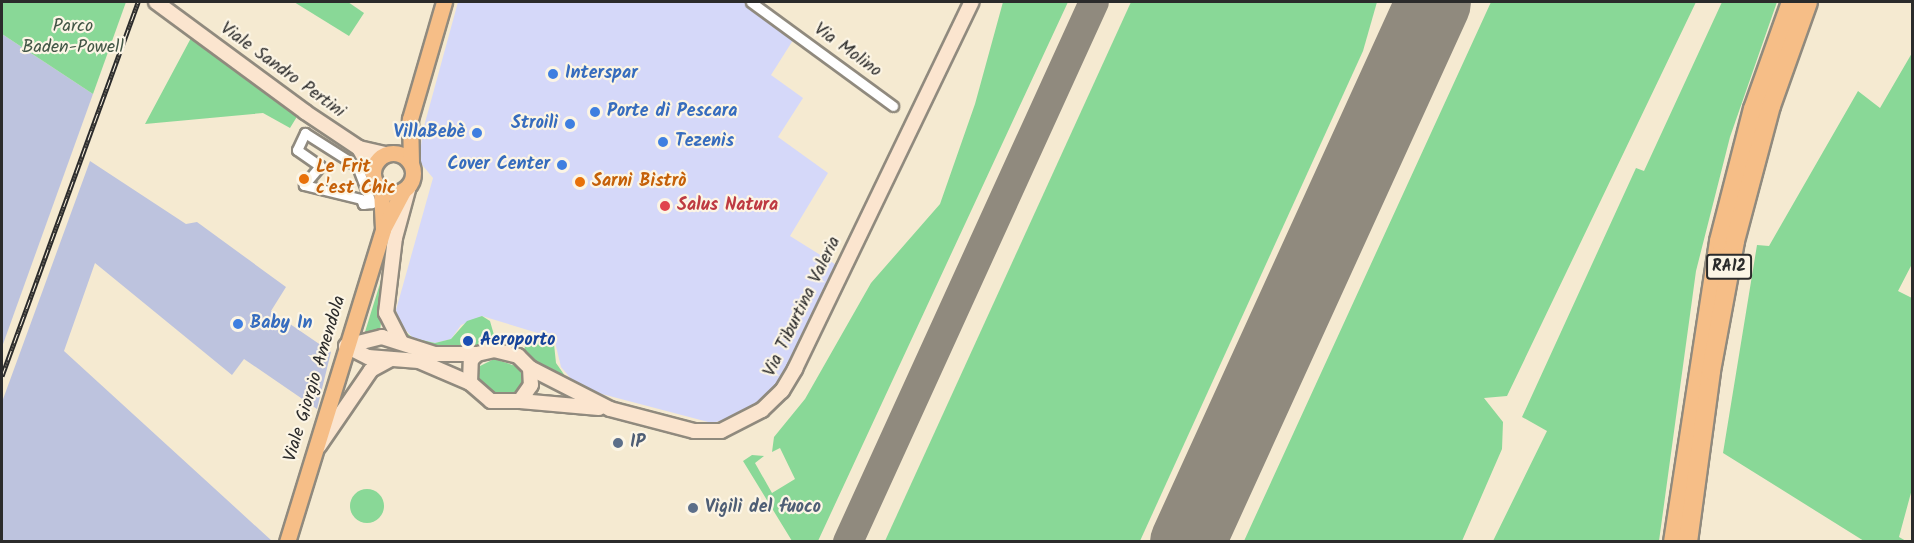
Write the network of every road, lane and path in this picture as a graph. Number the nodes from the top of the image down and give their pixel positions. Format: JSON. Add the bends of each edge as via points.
{"nodes":[{"id":1,"x":156,"y":2,"type":"edge"},
{"id":2,"x":444,"y":2,"type":"edge"},
{"id":3,"x":752,"y":2,"type":"edge"},
{"id":4,"x":972,"y":2,"type":"edge"},
{"id":5,"x":1791,"y":2,"type":"edge"},
{"id":6,"x":1808,"y":2,"type":"edge"},
{"id":7,"x":893,"y":106,"type":"dead end"},
{"id":8,"x":410,"y":119,"type":"junction"},
{"id":9,"x":359,"y":148,"type":"junction"},
{"id":10,"x":388,"y":153,"type":"junction"},
{"id":11,"x":411,"y":162,"type":"junction"},
{"id":12,"x":373,"y":173,"type":"junction"},
{"id":13,"x":406,"y":188,"type":"junction"},
{"id":14,"x":381,"y":189,"type":"junction"},
{"id":15,"x":370,"y":203,"type":"joint"},
{"id":16,"x":383,"y":229,"type":"junction"},
{"id":17,"x":401,"y":342,"type":"junction"},
{"id":18,"x":346,"y":346,"type":"junction"},
{"id":19,"x":477,"y":354,"type":"junction"},
{"id":20,"x":393,"y":358,"type":"junction"},
{"id":21,"x":530,"y":368,"type":"junction"},
{"id":22,"x":470,"y":383,"type":"junction"},
{"id":23,"x":520,"y":401,"type":"junction"},
{"id":24,"x":610,"y":409,"type":"junction"},
{"id":25,"x":312,"y":455,"type":"junction"},
{"id":26,"x":287,"y":542,"type":"edge"},
{"id":27,"x":1673,"y":542,"type":"edge"},
{"id":28,"x":1688,"y":542,"type":"edge"}],
"edges":[{"from":1,"to":9,"type":"street","name":"Viale Sandro Pertini","via":[[179,15],[238,65]]},
{"from":2,"to":8,"type":"main road"},
{"from":3,"to":7,"type":"street","name":"Via Molino"},
{"from":4,"to":24,"type":"street","name":"Via Tiburtina Valeria","via":[[795,369],[773,401],[736,427],[705,433]]},
{"from":5,"to":27,"type":"highway","number":"RA12","via":[[1753,109],[1719,241]]},
{"from":6,"to":28,"type":"highway","number":"RA12","via":[[1771,106],[1735,241],[1711,371]]},
{"from":8,"to":10,"type":"main road"},
{"from":8,"to":11,"type":"main road"},
{"from":9,"to":10,"type":"street","name":"Viale Sandro Pertini"},
{"from":9,"to":12,"type":"street","name":"Viale Sandro Pertini"},
{"from":10,"to":11,"type":"main road","via":[[402,154]]},
{"from":10,"to":12,"type":"main road","via":[[377,161]]},
{"from":11,"to":13,"type":"main road","via":[[414,174]]},
{"from":12,"to":14,"type":"main road"},
{"from":13,"to":14,"type":"main road","via":[[392,193]]},
{"from":13,"to":16,"type":"main road","name":"Viale Giorgio Amendola"},
{"from":13,"to":17,"type":"street","via":[[386,313]]},
{"from":14,"to":16,"type":"main road","name":"Viale Giorgio Amendola"},
{"from":15,"to":15,"type":"street","via":[[304,185],[320,166],[297,150],[305,133],[357,166]]},
{"from":16,"to":18,"type":"main road","name":"Viale Giorgio Amendola"},
{"from":17,"to":18,"type":"street","via":[[382,337]]},
{"from":17,"to":19,"type":"street","via":[[435,354]]},
{"from":18,"to":20,"type":"street","via":[[368,357]]},
{"from":18,"to":25,"type":"main road","name":"Viale Giorgio Amendola"},
{"from":19,"to":21,"type":"street","via":[[494,350],[518,356]]},
{"from":19,"to":22,"type":"street","via":[[468,368]]},
{"from":20,"to":22,"type":"street","via":[[419,361]]},
{"from":20,"to":25,"type":"street","via":[[370,370]]},
{"from":21,"to":23,"type":"street","via":[[531,385]]},
{"from":21,"to":24,"type":"street","name":"Via Tiburtina Valeria"},
{"from":22,"to":23,"type":"street","via":[[491,400]]},
{"from":23,"to":24,"type":"street","name":"Via Tiburtina Valeria"},
{"from":25,"to":26,"type":"main road","name":"Viale Giorgio Amendola"}]}
